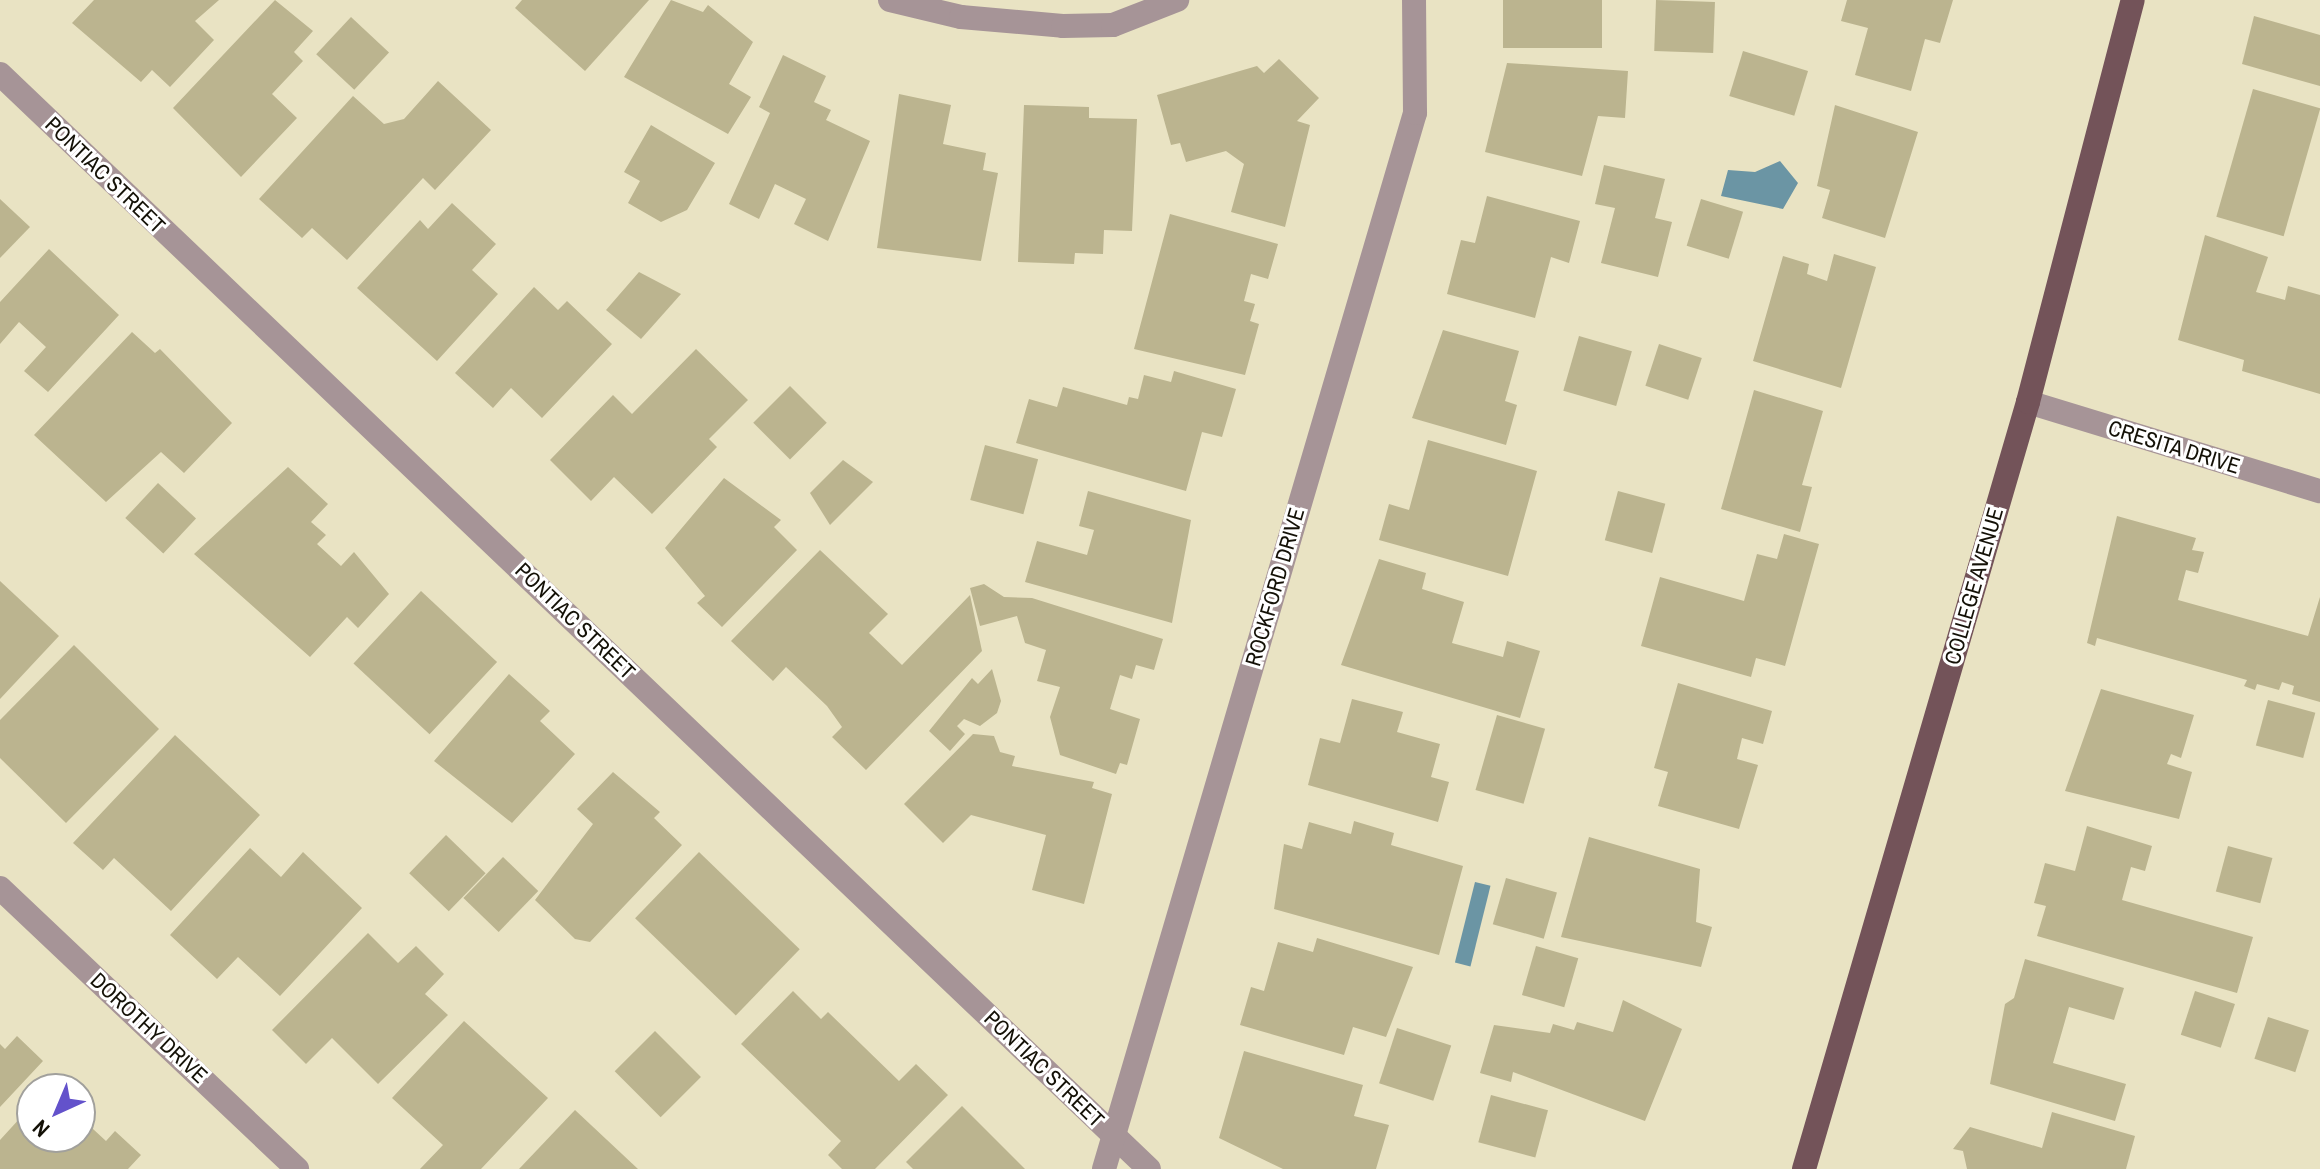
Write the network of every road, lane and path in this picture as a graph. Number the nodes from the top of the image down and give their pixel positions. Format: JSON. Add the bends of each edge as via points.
{"nodes":[{"id":1,"x":890,"y":0,"type":"edge"},
{"id":2,"x":1177,"y":0,"type":"edge"},
{"id":3,"x":1414,"y":0,"type":"edge"},
{"id":4,"x":2133,"y":0,"type":"edge"},
{"id":5,"x":0,"y":74,"type":"edge"},
{"id":6,"x":2028,"y":402,"type":"junction"},
{"id":7,"x":2320,"y":491,"type":"edge"},
{"id":8,"x":0,"y":888,"type":"edge"},
{"id":9,"x":1113,"y":1135,"type":"junction"},
{"id":10,"x":297,"y":1169,"type":"edge"},
{"id":11,"x":1104,"y":1169,"type":"edge"},
{"id":12,"x":1149,"y":1169,"type":"edge"},
{"id":13,"x":1804,"y":1169,"type":"edge"}],
"edges":[{"from":1,"to":2,"type":"street","via":[[961,17],[1063,26],[1113,25]]},
{"from":3,"to":9,"type":"street","name":"ROCKFORD DRIVE","via":[[1415,113]]},
{"from":4,"to":6,"type":"main road","name":"COLLEGE AVENUE"},
{"from":5,"to":9,"type":"street","name":"PONTIAC STREET"},
{"from":6,"to":7,"type":"street","name":"CRESITA DRIVE"},
{"from":6,"to":13,"type":"main road","name":"COLLEGE AVENUE"},
{"from":8,"to":10,"type":"street","name":"DOROTHY DRIVE"},
{"from":9,"to":11,"type":"street","name":"ROCKFORD DRIVE"},
{"from":9,"to":12,"type":"street","name":"PONTIAC STREET"}]}
